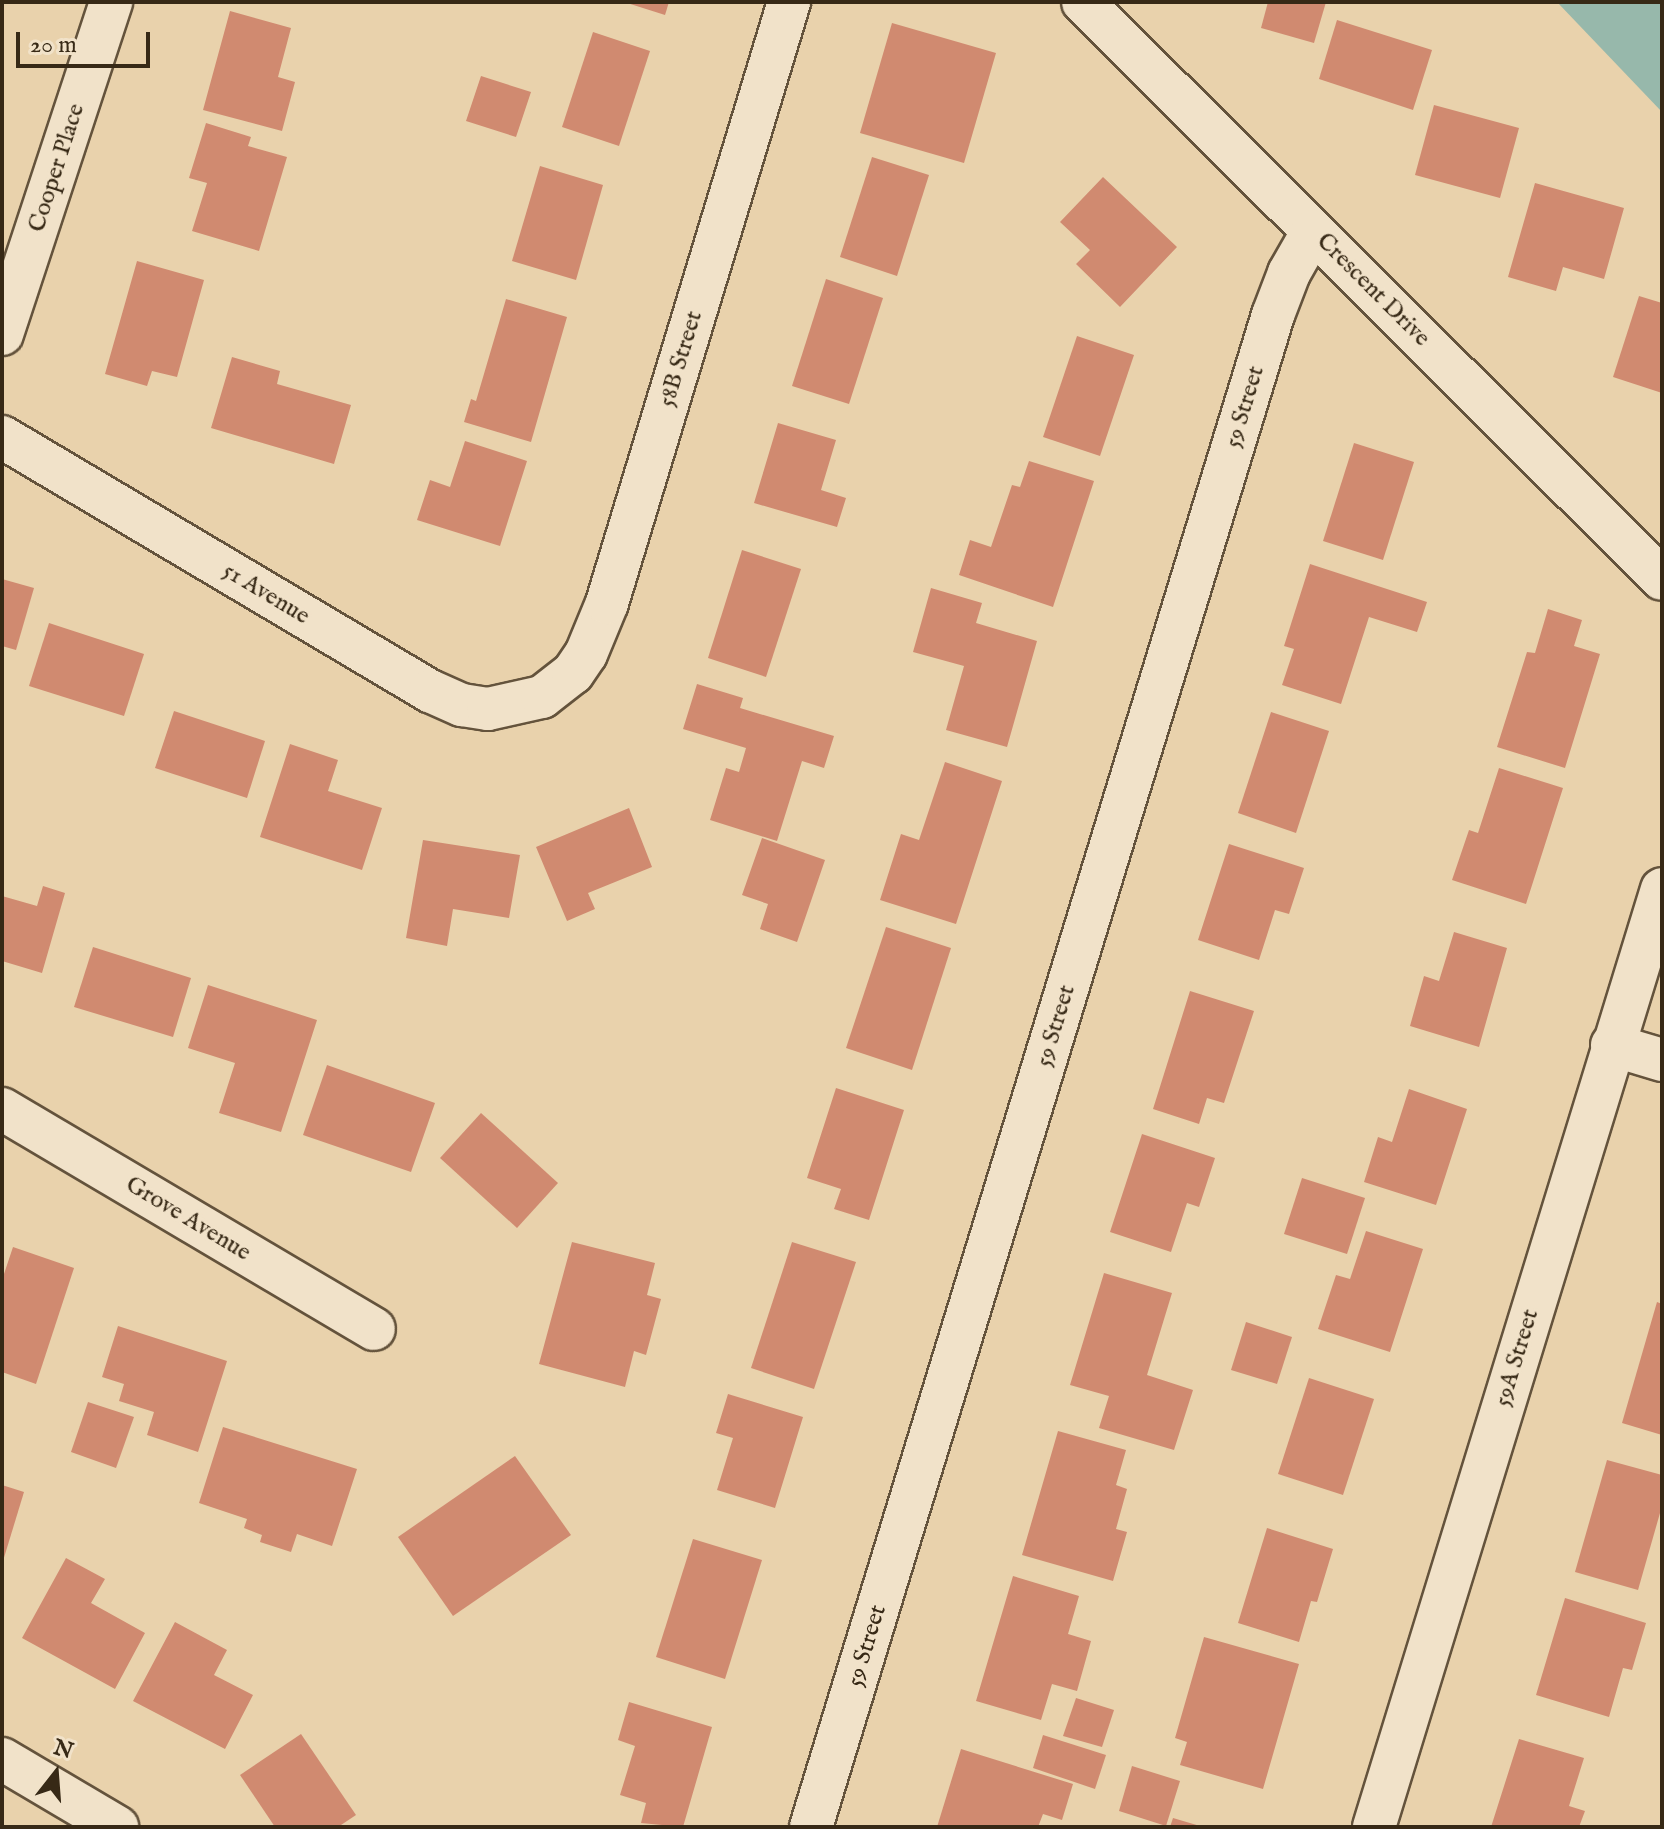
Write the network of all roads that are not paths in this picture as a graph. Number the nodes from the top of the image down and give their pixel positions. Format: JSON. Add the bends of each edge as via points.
{"nodes":[{"id":1,"x":111,"y":2,"type":"edge"},
{"id":2,"x":789,"y":2,"type":"edge"},
{"id":3,"x":1083,"y":2,"type":"edge"},
{"id":4,"x":1313,"y":231,"type":"junction"},
{"id":5,"x":2,"y":334,"type":"edge"},
{"id":6,"x":2,"y":437,"type":"edge"},
{"id":7,"x":1662,"y":579,"type":"edge"},
{"id":8,"x":542,"y":697,"type":"joint"},
{"id":9,"x":1662,"y":889,"type":"edge"},
{"id":10,"x":1612,"y":1045,"type":"junction"},
{"id":11,"x":1662,"y":1060,"type":"edge"},
{"id":12,"x":2,"y":1109,"type":"edge"},
{"id":13,"x":374,"y":1329,"type":"dead end"},
{"id":14,"x":2,"y":1759,"type":"edge"},
{"id":15,"x":117,"y":1827,"type":"edge"},
{"id":16,"x":811,"y":1827,"type":"edge"},
{"id":17,"x":1374,"y":1827,"type":"edge"}],
"edges":[{"from":1,"to":5,"type":"street","name":"Cooper Place"},
{"from":2,"to":8,"type":"street","name":"58B Street","via":[[607,603],[573,673]]},
{"from":3,"to":4,"type":"street","name":"Crescent Drive"},
{"from":4,"to":7,"type":"street","name":"Crescent Drive"},
{"from":4,"to":16,"type":"street","name":"59 Street","via":[[1282,289],[1268,331]]},
{"from":6,"to":8,"type":"street","name":"51 Avenue","via":[[430,691],[488,709]]},
{"from":9,"to":10,"type":"street","name":"59A Street"},
{"from":10,"to":11,"type":"street"},
{"from":10,"to":17,"type":"street","name":"59A Street"},
{"from":12,"to":13,"type":"street","name":"Grove Avenue"},
{"from":14,"to":15,"type":"street"}]}
